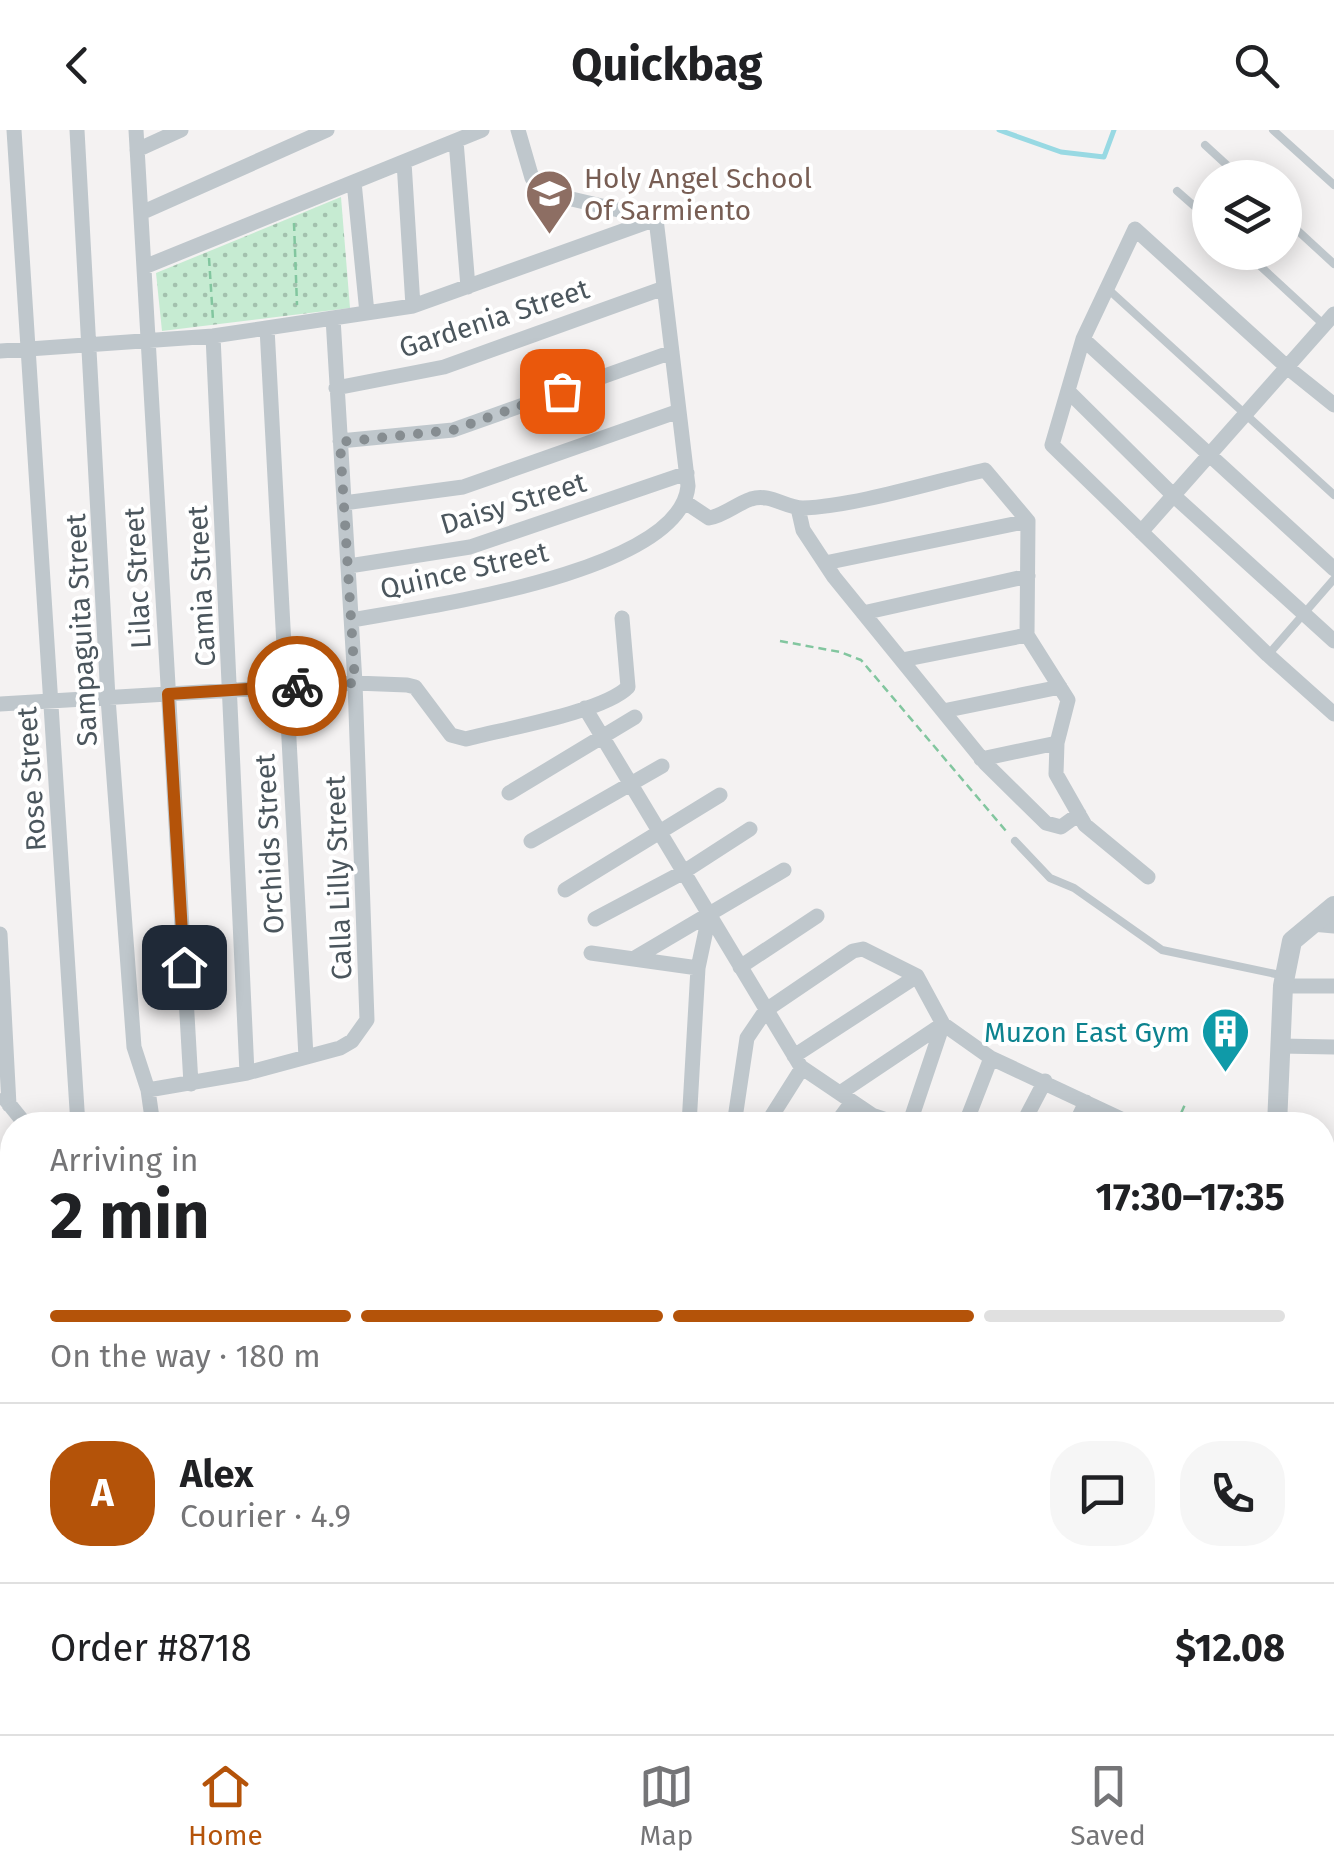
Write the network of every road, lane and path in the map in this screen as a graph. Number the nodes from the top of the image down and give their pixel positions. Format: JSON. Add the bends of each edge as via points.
{"nodes":[{"id":1,"x":14,"y":130,"type":"edge"},
{"id":2,"x":78,"y":130,"type":"edge"},
{"id":3,"x":136,"y":130,"type":"edge"},
{"id":4,"x":181,"y":130,"type":"edge"},
{"id":5,"x":327,"y":130,"type":"edge"},
{"id":6,"x":482,"y":130,"type":"edge"},
{"id":7,"x":518,"y":130,"type":"edge"},
{"id":8,"x":1273,"y":130,"type":"edge"},
{"id":9,"x":456,"y":141,"type":"junction"},
{"id":10,"x":1205,"y":145,"type":"dead end"},
{"id":11,"x":137,"y":150,"type":"junction"},
{"id":12,"x":1221,"y":160,"type":"edge"},
{"id":13,"x":404,"y":162,"type":"junction"},
{"id":14,"x":354,"y":182,"type":"junction"},
{"id":15,"x":1334,"y":185,"type":"edge"},
{"id":16,"x":1178,"y":191,"type":"dead end"},
{"id":17,"x":1192,"y":204,"type":"edge"},
{"id":18,"x":294,"y":207,"type":"junction"},
{"id":19,"x":141,"y":213,"type":"junction"},
{"id":20,"x":656,"y":218,"type":"junction"},
{"id":21,"x":1302,"y":235,"type":"edge"},
{"id":22,"x":208,"y":241,"type":"junction"},
{"id":23,"x":1334,"y":264,"type":"edge"},
{"id":24,"x":144,"y":266,"type":"junction"},
{"id":25,"x":1268,"y":270,"type":"edge"},
{"id":26,"x":1105,"y":287,"type":"junction"},
{"id":27,"x":468,"y":288,"type":"junction"},
{"id":28,"x":664,"y":288,"type":"junction"},
{"id":29,"x":414,"y":306,"type":"junction"},
{"id":30,"x":367,"y":313,"type":"junction"},
{"id":31,"x":333,"y":318,"type":"junction"},
{"id":32,"x":1329,"y":319,"type":"edge"},
{"id":33,"x":298,"y":326,"type":"junction"},
{"id":34,"x":268,"y":328,"type":"junction"},
{"id":35,"x":214,"y":336,"type":"junction"},
{"id":36,"x":1083,"y":339,"type":"junction"},
{"id":37,"x":148,"y":342,"type":"junction"},
{"id":38,"x":91,"y":346,"type":"junction"},
{"id":39,"x":28,"y":349,"type":"junction"},
{"id":40,"x":0,"y":351,"type":"edge"},
{"id":41,"x":672,"y":352,"type":"junction"},
{"id":42,"x":1288,"y":368,"type":"junction"},
{"id":43,"x":336,"y":388,"type":"junction"},
{"id":44,"x":1068,"y":391,"type":"junction"},
{"id":45,"x":1334,"y":403,"type":"edge"},
{"id":46,"x":679,"y":411,"type":"junction"},
{"id":47,"x":1246,"y":416,"type":"junction"},
{"id":48,"x":340,"y":442,"type":"junction"},
{"id":49,"x":1208,"y":457,"type":"junction"},
{"id":50,"x":687,"y":473,"type":"junction"},
{"id":51,"x":1172,"y":495,"type":"junction"},
{"id":52,"x":1334,"y":495,"type":"edge"},
{"id":53,"x":685,"y":502,"type":"junction"},
{"id":54,"x":344,"y":504,"type":"junction"},
{"id":55,"x":798,"y":508,"type":"junction"},
{"id":56,"x":1028,"y":521,"type":"junction"},
{"id":57,"x":1142,"y":532,"type":"junction"},
{"id":58,"x":825,"y":563,"type":"junction"},
{"id":59,"x":349,"y":566,"type":"junction"},
{"id":60,"x":1334,"y":570,"type":"edge"},
{"id":61,"x":1028,"y":576,"type":"junction"},
{"id":62,"x":1334,"y":579,"type":"edge"},
{"id":63,"x":863,"y":612,"type":"junction"},
{"id":64,"x":1303,"y":615,"type":"junction"},
{"id":65,"x":622,"y":618,"type":"dead end"},
{"id":66,"x":352,"y":620,"type":"junction"},
{"id":67,"x":1028,"y":635,"type":"junction"},
{"id":68,"x":780,"y":641,"type":"dead end"},
{"id":69,"x":1334,"y":642,"type":"edge"},
{"id":70,"x":1268,"y":655,"type":"junction"},
{"id":71,"x":902,"y":660,"type":"junction"},
{"id":72,"x":355,"y":683,"type":"junction"},
{"id":73,"x":285,"y":687,"type":"junction"},
{"id":74,"x":1060,"y":687,"type":"junction"},
{"id":75,"x":231,"y":690,"type":"junction"},
{"id":76,"x":168,"y":694,"type":"junction"},
{"id":77,"x":108,"y":698,"type":"junction"},
{"id":78,"x":51,"y":701,"type":"junction"},
{"id":79,"x":0,"y":704,"type":"edge"},
{"id":80,"x":585,"y":708,"type":"junction"},
{"id":81,"x":943,"y":711,"type":"junction"},
{"id":82,"x":1334,"y":714,"type":"edge"},
{"id":83,"x":636,"y":717,"type":"dead end"},
{"id":84,"x":602,"y":737,"type":"junction"},
{"id":85,"x":1057,"y":744,"type":"junction"},
{"id":86,"x":982,"y":759,"type":"junction"},
{"id":87,"x":662,"y":766,"type":"dead end"},
{"id":88,"x":630,"y":783,"type":"junction"},
{"id":89,"x":509,"y":792,"type":"dead end"},
{"id":90,"x":720,"y":795,"type":"dead end"},
{"id":91,"x":1079,"y":814,"type":"junction"},
{"id":92,"x":750,"y":829,"type":"dead end"},
{"id":93,"x":660,"y":832,"type":"junction"},
{"id":94,"x":531,"y":841,"type":"dead end"},
{"id":95,"x":1015,"y":842,"type":"joint"},
{"id":96,"x":784,"y":870,"type":"dead end"},
{"id":97,"x":682,"y":873,"type":"junction"},
{"id":98,"x":1148,"y":878,"type":"dead end"},
{"id":99,"x":565,"y":890,"type":"dead end"},
{"id":100,"x":1334,"y":906,"type":"edge"},
{"id":101,"x":709,"y":916,"type":"junction"},
{"id":102,"x":817,"y":916,"type":"dead end"},
{"id":103,"x":595,"y":920,"type":"dead end"},
{"id":104,"x":1323,"y":925,"type":"edge"},
{"id":105,"x":0,"y":934,"type":"edge"},
{"id":106,"x":592,"y":953,"type":"dead end"},
{"id":107,"x":633,"y":959,"type":"junction"},
{"id":108,"x":740,"y":967,"type":"junction"},
{"id":109,"x":698,"y":968,"type":"junction"},
{"id":110,"x":917,"y":976,"type":"junction"},
{"id":111,"x":1284,"y":981,"type":"junction"},
{"id":112,"x":1334,"y":986,"type":"edge"},
{"id":113,"x":766,"y":1010,"type":"junction"},
{"id":114,"x":943,"y":1024,"type":"junction"},
{"id":115,"x":1280,"y":1046,"type":"junction"},
{"id":116,"x":1334,"y":1047,"type":"edge"},
{"id":117,"x":306,"y":1057,"type":"junction"},
{"id":118,"x":990,"y":1058,"type":"junction"},
{"id":119,"x":798,"y":1062,"type":"junction"},
{"id":120,"x":247,"y":1072,"type":"junction"},
{"id":121,"x":1045,"y":1081,"type":"junction"},
{"id":122,"x":191,"y":1084,"type":"junction"},
{"id":123,"x":148,"y":1090,"type":"junction"},
{"id":124,"x":5,"y":1098,"type":"edge"},
{"id":125,"x":846,"y":1098,"type":"junction"},
{"id":126,"x":1086,"y":1102,"type":"junction"},
{"id":127,"x":1186,"y":1102,"type":"dead end"},
{"id":128,"x":77,"y":1112,"type":"edge"},
{"id":129,"x":151,"y":1112,"type":"edge"},
{"id":130,"x":690,"y":1112,"type":"edge"},
{"id":131,"x":736,"y":1112,"type":"edge"},
{"id":132,"x":773,"y":1112,"type":"edge"},
{"id":133,"x":840,"y":1112,"type":"edge"},
{"id":134,"x":867,"y":1112,"type":"edge"},
{"id":135,"x":907,"y":1112,"type":"edge"},
{"id":136,"x":970,"y":1112,"type":"edge"},
{"id":137,"x":1029,"y":1112,"type":"edge"},
{"id":138,"x":1081,"y":1112,"type":"edge"},
{"id":139,"x":1107,"y":1112,"type":"edge"},
{"id":140,"x":1182,"y":1112,"type":"edge"},
{"id":141,"x":1277,"y":1112,"type":"edge"}],
"edges":[{"from":1,"to":39,"type":"street","name":"Rose Street"},
{"from":2,"to":38,"type":"street","name":"Sampaguita Street"},
{"from":3,"to":11,"type":"street","name":"Lilac Street"},
{"from":4,"to":11,"type":"street"},
{"from":5,"to":19,"type":"street"},
{"from":6,"to":9,"type":"street"},
{"from":7,"to":20,"type":"street","via":[[532,178],[546,193]]},
{"from":8,"to":15,"type":"lane"},
{"from":9,"to":13,"type":"street"},
{"from":9,"to":27,"type":"street"},
{"from":10,"to":12,"type":"lane"},
{"from":11,"to":19,"type":"street","name":"Lilac Street"},
{"from":13,"to":14,"type":"street"},
{"from":13,"to":29,"type":"street"},
{"from":14,"to":18,"type":"street"},
{"from":14,"to":30,"type":"street"},
{"from":16,"to":17,"type":"lane"},
{"from":18,"to":22,"type":"street"},
{"from":18,"to":33,"type":"path"},
{"from":19,"to":24,"type":"street","name":"Lilac Street"},
{"from":20,"to":27,"type":"street"},
{"from":20,"to":28,"type":"street"},
{"from":21,"to":23,"type":"lane"},
{"from":22,"to":24,"type":"street"},
{"from":22,"to":35,"type":"path"},
{"from":24,"to":37,"type":"street","name":"Lilac Street"},
{"from":25,"to":32,"type":"lane"},
{"from":26,"to":36,"type":"street"},
{"from":26,"to":42,"type":"street","via":[[1135,229]]},
{"from":26,"to":47,"type":"lane"},
{"from":27,"to":29,"type":"street"},
{"from":28,"to":41,"type":"street"},
{"from":28,"to":43,"type":"street","name":"Gardenia Street","via":[[444,367]]},
{"from":29,"to":30,"type":"street"},
{"from":30,"to":31,"type":"street"},
{"from":31,"to":33,"type":"street"},
{"from":31,"to":43,"type":"street","name":"Calla Lilly Street"},
{"from":32,"to":42,"type":"street"},
{"from":33,"to":34,"type":"street"},
{"from":34,"to":35,"type":"street"},
{"from":34,"to":73,"type":"street","name":"Orchids Street"},
{"from":35,"to":37,"type":"street"},
{"from":35,"to":75,"type":"street","name":"Camia Street"},
{"from":36,"to":44,"type":"street"},
{"from":36,"to":49,"type":"street"},
{"from":37,"to":38,"type":"street"},
{"from":37,"to":76,"type":"street","name":"Lilac Street"},
{"from":38,"to":39,"type":"street"},
{"from":38,"to":77,"type":"street","name":"Sampaguita Street"},
{"from":39,"to":40,"type":"street"},
{"from":39,"to":78,"type":"street","name":"Rose Street"},
{"from":41,"to":46,"type":"street"},
{"from":41,"to":48,"type":"street","via":[[453,430]]},
{"from":42,"to":45,"type":"street"},
{"from":42,"to":47,"type":"street"},
{"from":43,"to":48,"type":"street","name":"Calla Lilly Street"},
{"from":44,"to":51,"type":"street"},
{"from":44,"to":57,"type":"street","via":[[1052,445]]},
{"from":46,"to":50,"type":"street"},
{"from":46,"to":54,"type":"street","via":[[463,487]]},
{"from":47,"to":49,"type":"street"},
{"from":47,"to":52,"type":"lane"},
{"from":48,"to":54,"type":"street","name":"Calla Lilly Street"},
{"from":49,"to":51,"type":"street"},
{"from":49,"to":60,"type":"street"},
{"from":50,"to":53,"type":"street"},
{"from":50,"to":59,"type":"street","name":"Daisy Street","via":[[470,547]]},
{"from":51,"to":57,"type":"street"},
{"from":51,"to":64,"type":"street"},
{"from":53,"to":55,"type":"street","via":[[709,518],[752,499],[778,498]]},
{"from":53,"to":66,"type":"street","name":"Quince Street","via":[[655,534],[603,560],[515,590]]},
{"from":54,"to":59,"type":"street","name":"Calla Lilly Street"},
{"from":55,"to":56,"type":"street","via":[[985,470]]},
{"from":55,"to":58,"type":"street"},
{"from":56,"to":58,"type":"street"},
{"from":56,"to":61,"type":"street"},
{"from":57,"to":70,"type":"street"},
{"from":58,"to":63,"type":"street"},
{"from":59,"to":66,"type":"street","name":"Calla Lilly Street"},
{"from":61,"to":63,"type":"street"},
{"from":61,"to":67,"type":"street"},
{"from":62,"to":64,"type":"lane"},
{"from":63,"to":71,"type":"street"},
{"from":64,"to":69,"type":"street"},
{"from":64,"to":70,"type":"lane"},
{"from":65,"to":80,"type":"street","via":[[628,686]]},
{"from":66,"to":72,"type":"street","name":"Calla Lilly Street"},
{"from":67,"to":71,"type":"street"},
{"from":67,"to":74,"type":"street"},
{"from":68,"to":95,"type":"path","via":[[861,660]]},
{"from":70,"to":82,"type":"street"},
{"from":71,"to":81,"type":"street"},
{"from":72,"to":73,"type":"street"},
{"from":72,"to":80,"type":"street","via":[[415,687],[451,735],[466,739]]},
{"from":72,"to":117,"type":"street","name":"Calla Lilly Street","via":[[366,1020],[340,1048]]},
{"from":73,"to":75,"type":"street"},
{"from":73,"to":117,"type":"street","name":"Orchids Street"},
{"from":74,"to":81,"type":"street"},
{"from":74,"to":85,"type":"street","via":[[1068,700]]},
{"from":75,"to":76,"type":"street"},
{"from":75,"to":120,"type":"street","name":"Camia Street"},
{"from":76,"to":77,"type":"street"},
{"from":76,"to":122,"type":"street","name":"Lilac Street"},
{"from":77,"to":78,"type":"street"},
{"from":77,"to":123,"type":"street","name":"Sampaguita Street","via":[[134,1047]]},
{"from":78,"to":79,"type":"street"},
{"from":78,"to":128,"type":"street","name":"Rose Street"},
{"from":80,"to":84,"type":"street"},
{"from":81,"to":86,"type":"street"},
{"from":83,"to":84,"type":"street"},
{"from":84,"to":88,"type":"street"},
{"from":84,"to":89,"type":"street"},
{"from":85,"to":86,"type":"street"},
{"from":85,"to":91,"type":"street","via":[[1056,774]]},
{"from":86,"to":91,"type":"street","via":[[1046,823],[1061,826]]},
{"from":87,"to":88,"type":"street"},
{"from":88,"to":93,"type":"street"},
{"from":88,"to":94,"type":"street"},
{"from":90,"to":93,"type":"street"},
{"from":91,"to":98,"type":"street"},
{"from":92,"to":97,"type":"street"},
{"from":93,"to":97,"type":"street"},
{"from":93,"to":99,"type":"street"},
{"from":95,"to":111,"type":"lane","via":[[1050,878],[1162,950]]},
{"from":96,"to":101,"type":"street"},
{"from":97,"to":101,"type":"street"},
{"from":97,"to":103,"type":"street"},
{"from":100,"to":104,"type":"street"},
{"from":101,"to":107,"type":"street"},
{"from":101,"to":108,"type":"street"},
{"from":101,"to":109,"type":"street"},
{"from":102,"to":108,"type":"street"},
{"from":104,"to":111,"type":"street","via":[[1292,941]]},
{"from":105,"to":124,"type":"street"},
{"from":106,"to":107,"type":"street"},
{"from":107,"to":109,"type":"street"},
{"from":108,"to":113,"type":"street"},
{"from":109,"to":130,"type":"street"},
{"from":110,"to":113,"type":"street","via":[[858,949]]},
{"from":110,"to":114,"type":"street"},
{"from":110,"to":119,"type":"street"},
{"from":111,"to":112,"type":"street"},
{"from":111,"to":115,"type":"street"},
{"from":113,"to":119,"type":"street"},
{"from":113,"to":131,"type":"street","via":[[747,1038]]},
{"from":114,"to":118,"type":"street"},
{"from":114,"to":125,"type":"street"},
{"from":114,"to":135,"type":"street"},
{"from":115,"to":116,"type":"street"},
{"from":115,"to":141,"type":"street"},
{"from":117,"to":120,"type":"street","name":"Calla Lilly Street"},
{"from":118,"to":121,"type":"street"},
{"from":118,"to":136,"type":"street"},
{"from":119,"to":125,"type":"street"},
{"from":119,"to":132,"type":"street"},
{"from":120,"to":122,"type":"street","name":"Calla Lilly Street"},
{"from":121,"to":126,"type":"street"},
{"from":121,"to":137,"type":"street"},
{"from":122,"to":123,"type":"street","name":"Calla Lilly Street"},
{"from":123,"to":129,"type":"street","name":"Sampaguita Street"},
{"from":125,"to":133,"type":"street"},
{"from":125,"to":134,"type":"street"},
{"from":126,"to":138,"type":"street"},
{"from":126,"to":139,"type":"street"},
{"from":127,"to":140,"type":"path"}]}
